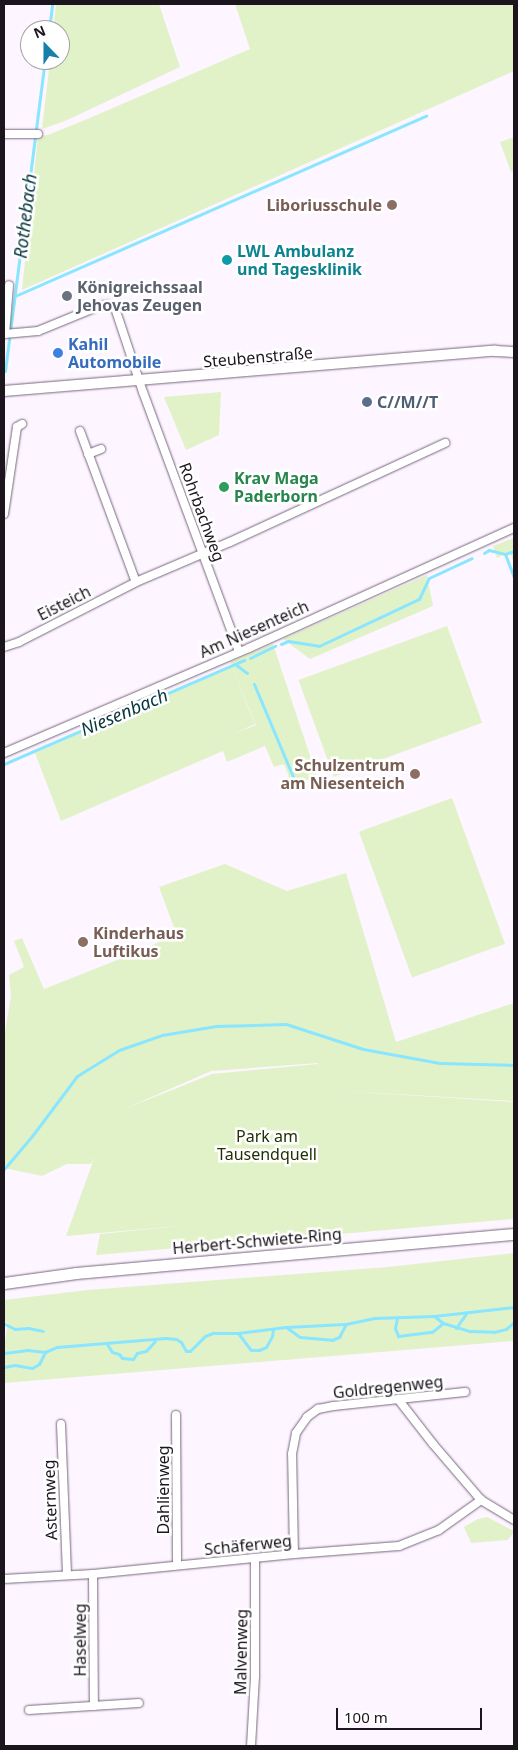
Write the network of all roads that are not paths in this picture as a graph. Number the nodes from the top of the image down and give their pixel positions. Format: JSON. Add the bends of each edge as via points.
{"nodes":[{"id":1,"x":4,"y":134,"type":"edge"},
{"id":2,"x":35,"y":134,"type":"dead end"},
{"id":3,"x":9,"y":285,"type":"dead end"},
{"id":4,"x":4,"y":334,"type":"edge"},
{"id":5,"x":514,"y":352,"type":"edge"},
{"id":6,"x":140,"y":382,"type":"junction"},
{"id":7,"x":4,"y":391,"type":"edge"},
{"id":8,"x":22,"y":424,"type":"dead end"},
{"id":9,"x":80,"y":431,"type":"dead end"},
{"id":10,"x":445,"y":443,"type":"dead end"},
{"id":11,"x":101,"y":449,"type":"dead end"},
{"id":12,"x":88,"y":454,"type":"junction"},
{"id":13,"x":4,"y":514,"type":"edge"},
{"id":14,"x":514,"y":528,"type":"edge"},
{"id":15,"x":201,"y":552,"type":"junction"},
{"id":16,"x":136,"y":582,"type":"junction"},
{"id":17,"x":4,"y":646,"type":"edge"},
{"id":18,"x":239,"y":652,"type":"junction"},
{"id":19,"x":4,"y":753,"type":"edge"},
{"id":20,"x":514,"y":1234,"type":"edge"},
{"id":21,"x":4,"y":1283,"type":"edge"},
{"id":22,"x":465,"y":1392,"type":"dead end"},
{"id":23,"x":398,"y":1398,"type":"junction"},
{"id":24,"x":176,"y":1415,"type":"dead end"},
{"id":25,"x":61,"y":1424,"type":"dead end"},
{"id":26,"x":482,"y":1500,"type":"junction"},
{"id":27,"x":514,"y":1520,"type":"edge"},
{"id":28,"x":294,"y":1554,"type":"junction"},
{"id":29,"x":255,"y":1559,"type":"junction"},
{"id":30,"x":177,"y":1566,"type":"junction"},
{"id":31,"x":93,"y":1574,"type":"junction"},
{"id":32,"x":67,"y":1575,"type":"junction"},
{"id":33,"x":4,"y":1579,"type":"edge"},
{"id":34,"x":139,"y":1703,"type":"dead end"},
{"id":35,"x":94,"y":1706,"type":"junction"},
{"id":36,"x":29,"y":1710,"type":"dead end"},
{"id":37,"x":251,"y":1746,"type":"edge"}],
"edges":[{"from":1,"to":2,"type":"street"},
{"from":3,"to":4,"type":"street"},
{"from":4,"to":6,"type":"street","name":"Rohrbachweg","via":[[38,331],[108,305],[115,308]]},
{"from":5,"to":6,"type":"street","name":"Steubenstraße"},
{"from":6,"to":7,"type":"street","name":"Steubenstraße"},
{"from":6,"to":15,"type":"street","name":"Rohrbachweg"},
{"from":8,"to":13,"type":"street","via":[[18,426]]},
{"from":9,"to":12,"type":"street"},
{"from":10,"to":15,"type":"street","name":"Eisteich","via":[[230,542]]},
{"from":11,"to":12,"type":"street"},
{"from":12,"to":16,"type":"street"},
{"from":14,"to":18,"type":"street","name":"Am Niesenteich"},
{"from":15,"to":16,"type":"street","name":"Eisteich"},
{"from":15,"to":18,"type":"street","name":"Rohrbachweg"},
{"from":16,"to":17,"type":"street","name":"Eisteich","via":[[19,642]]},
{"from":18,"to":19,"type":"street","name":"Am Niesenteich"},
{"from":20,"to":21,"type":"main road","name":"Herbert-Schwiete-Ring","via":[[76,1273]]},
{"from":22,"to":23,"type":"street","name":"Goldregenweg"},
{"from":23,"to":26,"type":"street"},
{"from":23,"to":28,"type":"street","name":"Goldregenweg","via":[[318,1409],[300,1425],[292,1454]]},
{"from":24,"to":30,"type":"street","name":"Dahlienweg"},
{"from":25,"to":32,"type":"street","name":"Asternweg"},
{"from":26,"to":27,"type":"street"},
{"from":26,"to":28,"type":"street","name":"Schäferweg","via":[[439,1530],[399,1546]]},
{"from":28,"to":29,"type":"street","name":"Schäferweg"},
{"from":29,"to":30,"type":"street","name":"Schäferweg"},
{"from":29,"to":37,"type":"street","name":"Malvenweg","via":[[255,1676]]},
{"from":30,"to":31,"type":"street","name":"Schäferweg"},
{"from":31,"to":32,"type":"street","name":"Schäferweg"},
{"from":31,"to":35,"type":"street","name":"Haselweg"},
{"from":32,"to":33,"type":"street","name":"Schäferweg"},
{"from":34,"to":35,"type":"street"},
{"from":35,"to":36,"type":"street"}]}
